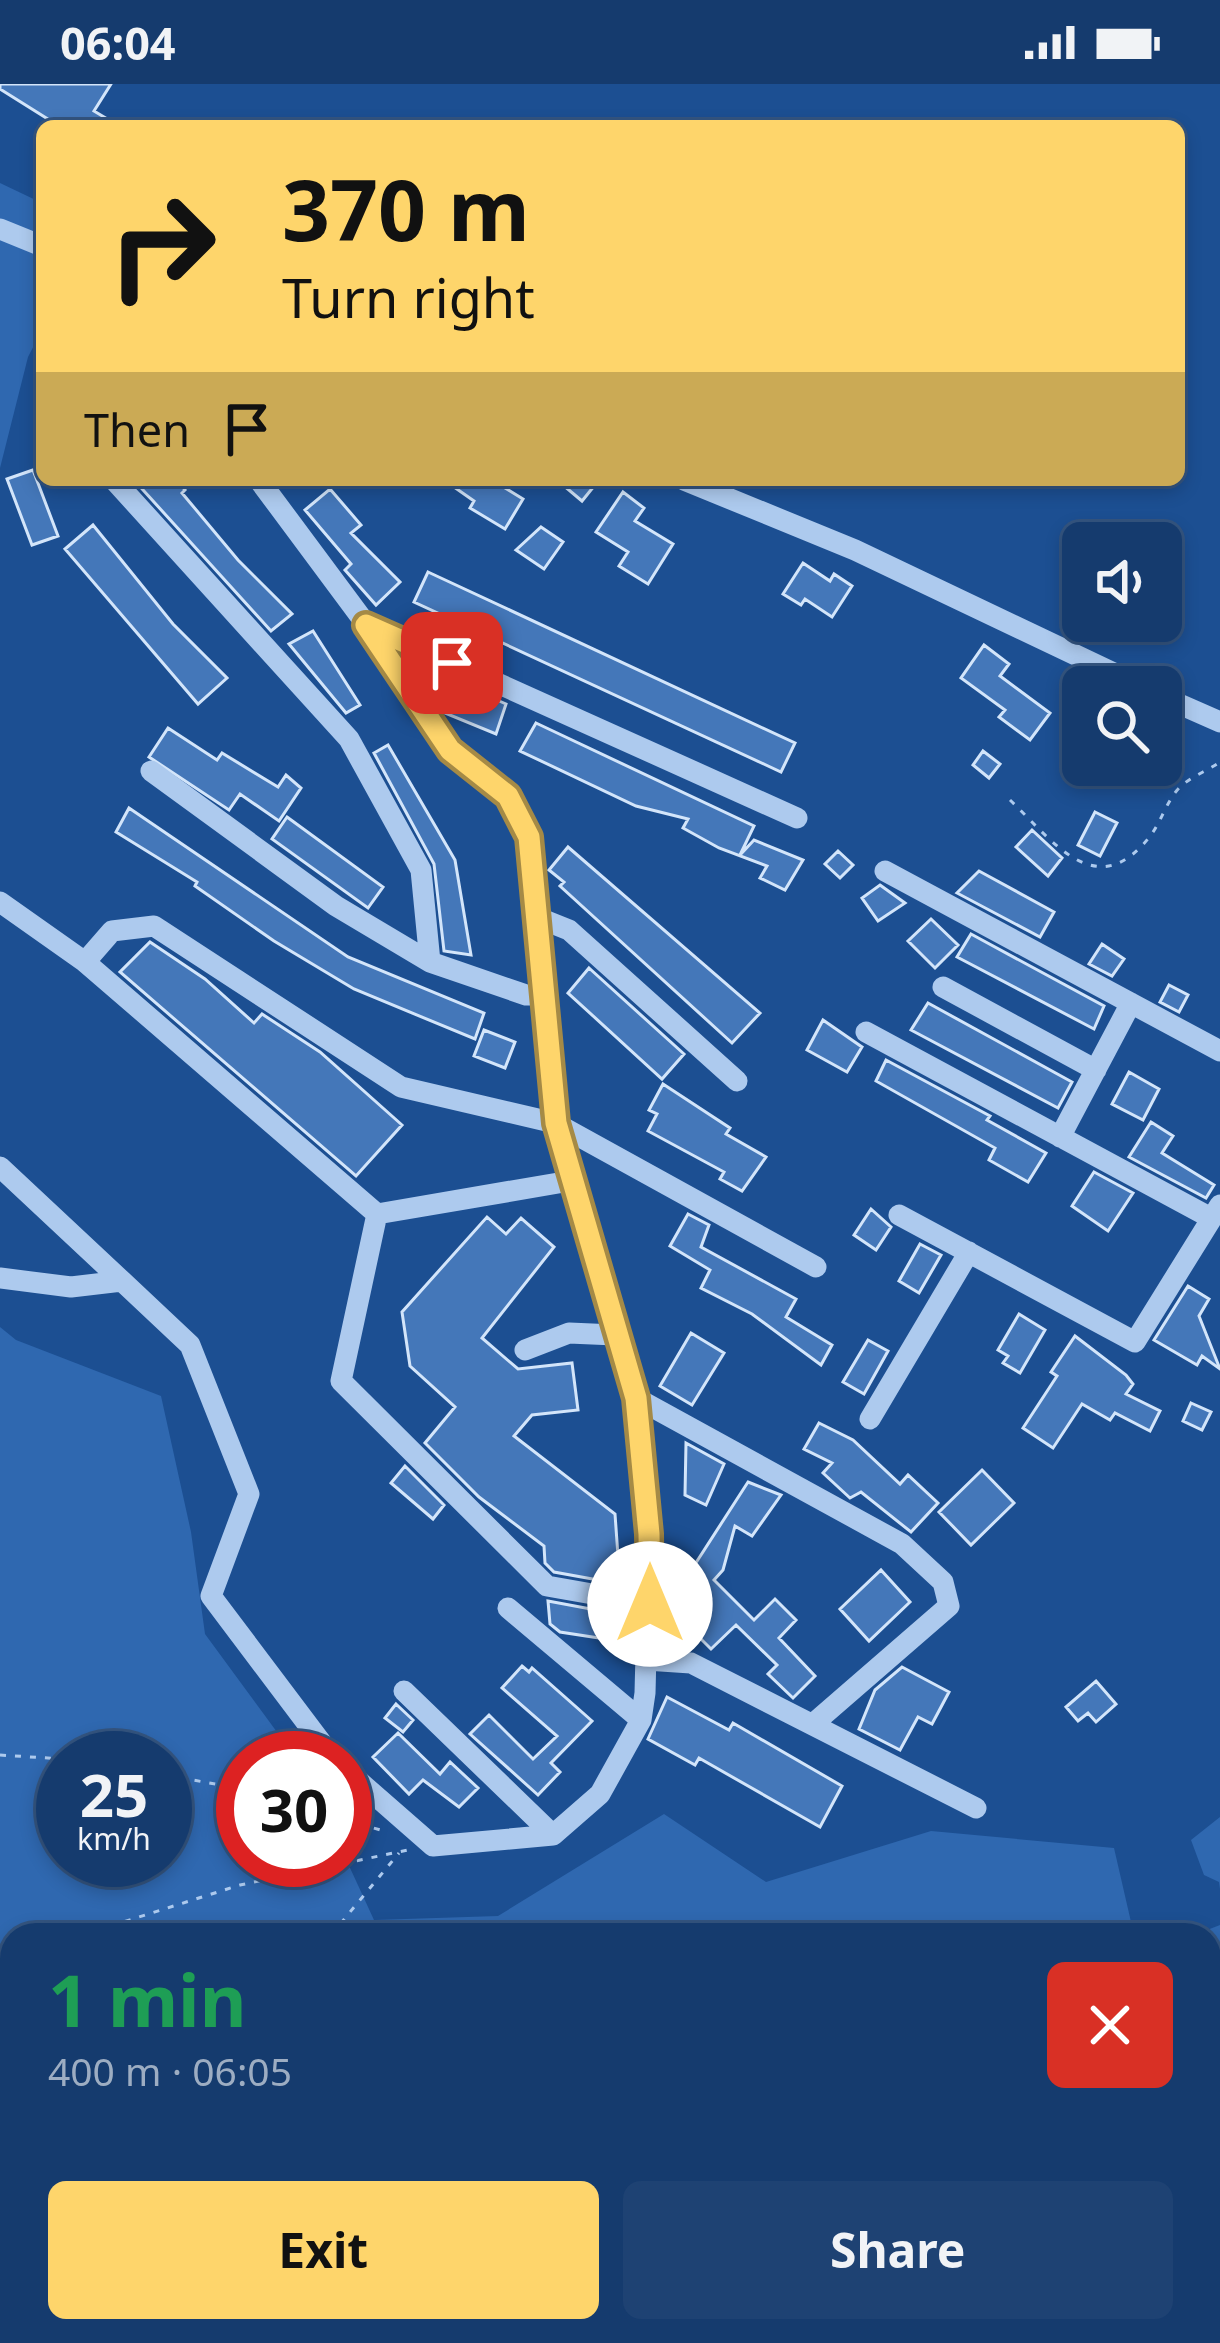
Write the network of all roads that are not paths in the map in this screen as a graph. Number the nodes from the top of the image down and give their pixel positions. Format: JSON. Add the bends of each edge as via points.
{"nodes":[{"id":1,"x":0,"y":229,"type":"edge"},
{"id":2,"x":36,"y":244,"type":"edge"},
{"id":3,"x":119,"y":486,"type":"edge"},
{"id":4,"x":263,"y":486,"type":"edge"},
{"id":5,"x":699,"y":486,"type":"edge"},
{"id":6,"x":366,"y":625,"type":"junction"},
{"id":7,"x":1099,"y":666,"type":"edge"},
{"id":8,"x":1182,"y":705,"type":"edge"},
{"id":9,"x":1220,"y":722,"type":"edge"},
{"id":10,"x":151,"y":771,"type":"dead end"},
{"id":11,"x":797,"y":818,"type":"dead end"},
{"id":12,"x":884,"y":872,"type":"dead end"},
{"id":13,"x":0,"y":902,"type":"edge"},
{"id":14,"x":534,"y":916,"type":"junction"},
{"id":15,"x":85,"y":962,"type":"junction"},
{"id":16,"x":430,"y":962,"type":"junction"},
{"id":17,"x":944,"y":987,"type":"dead end"},
{"id":18,"x":541,"y":995,"type":"junction"},
{"id":19,"x":1131,"y":1003,"type":"junction"},
{"id":20,"x":866,"y":1032,"type":"dead end"},
{"id":21,"x":1220,"y":1051,"type":"edge"},
{"id":22,"x":1096,"y":1070,"type":"junction"},
{"id":23,"x":736,"y":1081,"type":"dead end"},
{"id":24,"x":556,"y":1123,"type":"junction"},
{"id":25,"x":1060,"y":1137,"type":"junction"},
{"id":26,"x":0,"y":1167,"type":"edge"},
{"id":27,"x":571,"y":1181,"type":"junction"},
{"id":28,"x":1216,"y":1212,"type":"edge"},
{"id":29,"x":377,"y":1214,"type":"junction"},
{"id":30,"x":899,"y":1215,"type":"dead end"},
{"id":31,"x":969,"y":1252,"type":"junction"},
{"id":32,"x":816,"y":1267,"type":"dead end"},
{"id":33,"x":0,"y":1278,"type":"edge"},
{"id":34,"x":122,"y":1281,"type":"junction"},
{"id":35,"x":615,"y":1335,"type":"junction"},
{"id":36,"x":525,"y":1350,"type":"dead end"},
{"id":37,"x":636,"y":1398,"type":"junction"},
{"id":38,"x":870,"y":1419,"type":"dead end"},
{"id":39,"x":650,"y":1604,"type":"junction"},
{"id":40,"x":508,"y":1608,"type":"dead end"},
{"id":41,"x":646,"y":1660,"type":"junction"},
{"id":42,"x":404,"y":1691,"type":"dead end"},
{"id":43,"x":641,"y":1720,"type":"junction"},
{"id":44,"x":813,"y":1724,"type":"junction"},
{"id":45,"x":313,"y":1731,"type":"edge"},
{"id":46,"x":372,"y":1793,"type":"edge"},
{"id":47,"x":976,"y":1808,"type":"dead end"},
{"id":48,"x":553,"y":1835,"type":"junction"}],
"edges":[{"from":1,"to":2,"type":"street"},
{"from":3,"to":16,"type":"street","via":[[349,740],[421,870]]},
{"from":4,"to":6,"type":"street"},
{"from":5,"to":7,"type":"street"},
{"from":6,"to":11,"type":"street"},
{"from":6,"to":14,"type":"street","via":[[450,750],[497,785],[521,816]]},
{"from":8,"to":9,"type":"street"},
{"from":10,"to":16,"type":"street","via":[[336,906]]},
{"from":12,"to":19,"type":"street"},
{"from":13,"to":15,"type":"street"},
{"from":14,"to":18,"type":"street"},
{"from":14,"to":23,"type":"street","via":[[569,930]]},
{"from":15,"to":24,"type":"street","via":[[112,932],[154,926],[401,1088]]},
{"from":15,"to":29,"type":"street"},
{"from":16,"to":18,"type":"street"},
{"from":17,"to":22,"type":"street"},
{"from":18,"to":24,"type":"street"},
{"from":19,"to":21,"type":"street"},
{"from":19,"to":22,"type":"street"},
{"from":20,"to":25,"type":"street"},
{"from":22,"to":25,"type":"street"},
{"from":24,"to":27,"type":"street"},
{"from":24,"to":32,"type":"street"},
{"from":25,"to":28,"type":"street"},
{"from":26,"to":34,"type":"street"},
{"from":27,"to":29,"type":"street"},
{"from":27,"to":35,"type":"street"},
{"from":28,"to":31,"type":"street","via":[[1135,1342]]},
{"from":29,"to":39,"type":"street","via":[[341,1381],[547,1586]]},
{"from":30,"to":31,"type":"street"},
{"from":31,"to":38,"type":"street"},
{"from":33,"to":34,"type":"street","via":[[71,1287]]},
{"from":34,"to":45,"type":"street","via":[[190,1345],[249,1494],[211,1596]]},
{"from":35,"to":36,"type":"street","via":[[569,1333]]},
{"from":35,"to":37,"type":"street"},
{"from":37,"to":39,"type":"street"},
{"from":37,"to":44,"type":"street","via":[[902,1544],[943,1582],[950,1606]]},
{"from":39,"to":41,"type":"street"},
{"from":40,"to":43,"type":"street"},
{"from":41,"to":43,"type":"street"},
{"from":41,"to":44,"type":"street","via":[[691,1663]]},
{"from":42,"to":48,"type":"street"},
{"from":43,"to":48,"type":"street","via":[[600,1794]]},
{"from":44,"to":47,"type":"street"},
{"from":46,"to":48,"type":"street","via":[[433,1846]]}]}
